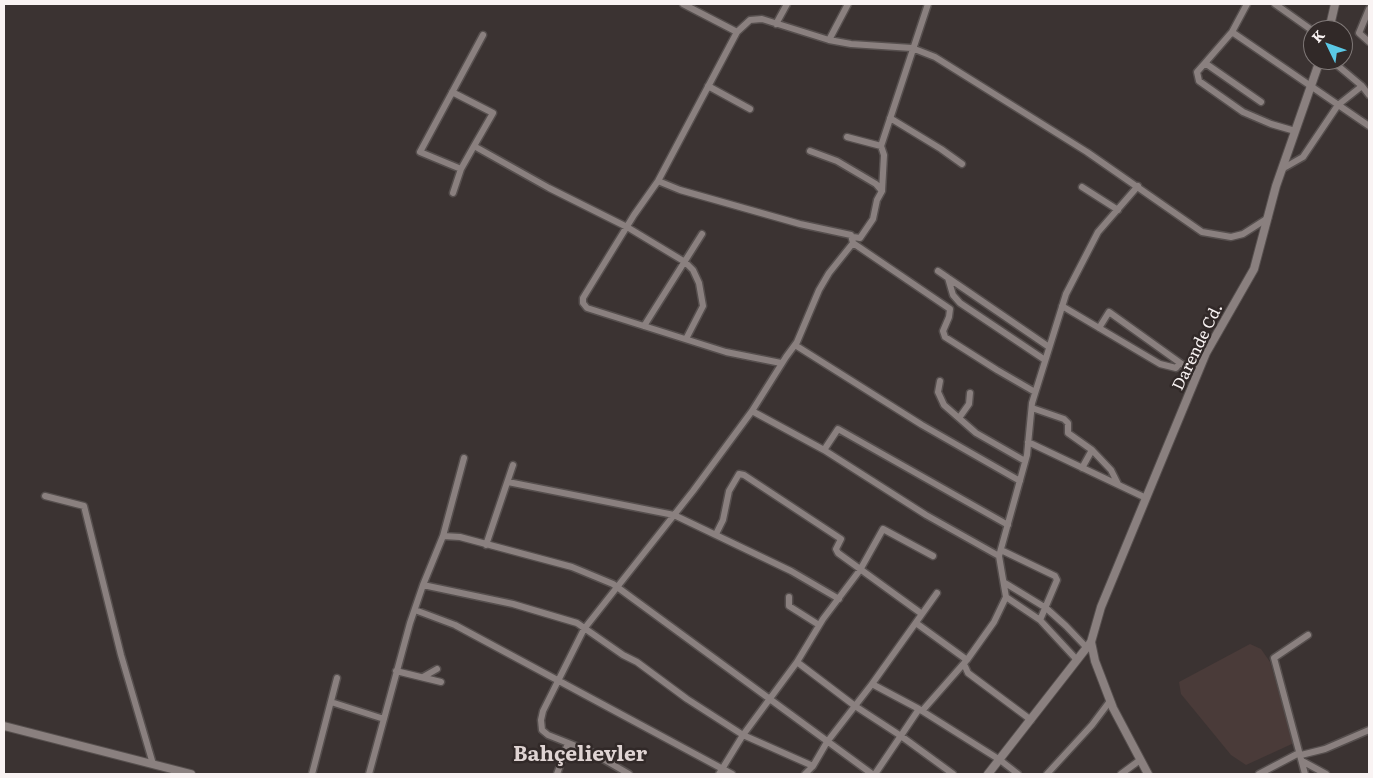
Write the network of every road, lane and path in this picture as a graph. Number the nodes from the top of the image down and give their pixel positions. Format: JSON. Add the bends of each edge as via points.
{"nodes":[{"id":1,"x":683,"y":4,"type":"edge"},
{"id":2,"x":787,"y":4,"type":"edge"},
{"id":3,"x":848,"y":4,"type":"edge"},
{"id":4,"x":928,"y":4,"type":"edge"},
{"id":5,"x":1247,"y":4,"type":"edge"},
{"id":6,"x":1275,"y":4,"type":"edge"},
{"id":7,"x":1335,"y":4,"type":"edge"},
{"id":8,"x":1369,"y":9,"type":"edge"},
{"id":9,"x":1331,"y":20,"type":"edge"},
{"id":10,"x":776,"y":24,"type":"junction"},
{"id":11,"x":1303,"y":24,"type":"edge"},
{"id":12,"x":737,"y":32,"type":"junction"},
{"id":13,"x":1232,"y":32,"type":"junction"},
{"id":14,"x":483,"y":35,"type":"dead end"},
{"id":15,"x":829,"y":40,"type":"junction"},
{"id":16,"x":1369,"y":42,"type":"edge"},
{"id":17,"x":912,"y":48,"type":"junction"},
{"id":18,"x":1205,"y":63,"type":"junction"},
{"id":19,"x":1317,"y":70,"type":"edge"},
{"id":20,"x":1343,"y":70,"type":"edge"},
{"id":21,"x":708,"y":86,"type":"junction"},
{"id":22,"x":1362,"y":86,"type":"junction"},
{"id":23,"x":1312,"y":87,"type":"junction"},
{"id":24,"x":452,"y":92,"type":"junction"},
{"id":25,"x":1368,"y":92,"type":"edge"},
{"id":26,"x":1261,"y":102,"type":"dead end"},
{"id":27,"x":1338,"y":105,"type":"junction"},
{"id":28,"x":750,"y":109,"type":"dead end"},
{"id":29,"x":890,"y":118,"type":"junction"},
{"id":30,"x":1369,"y":126,"type":"edge"},
{"id":31,"x":1295,"y":131,"type":"junction"},
{"id":32,"x":847,"y":137,"type":"dead end"},
{"id":33,"x":474,"y":146,"type":"junction"},
{"id":34,"x":881,"y":146,"type":"junction"},
{"id":35,"x":810,"y":151,"type":"dead end"},
{"id":36,"x":962,"y":164,"type":"dead end"},
{"id":37,"x":1282,"y":168,"type":"junction"},
{"id":38,"x":461,"y":169,"type":"junction"},
{"id":39,"x":658,"y":181,"type":"junction"},
{"id":40,"x":1138,"y":186,"type":"junction"},
{"id":41,"x":1082,"y":187,"type":"dead end"},
{"id":42,"x":882,"y":191,"type":"junction"},
{"id":43,"x":453,"y":193,"type":"dead end"},
{"id":44,"x":1118,"y":210,"type":"junction"},
{"id":45,"x":1268,"y":218,"type":"junction"},
{"id":46,"x":627,"y":227,"type":"junction"},
{"id":47,"x":702,"y":234,"type":"dead end"},
{"id":48,"x":853,"y":240,"type":"junction"},
{"id":49,"x":684,"y":262,"type":"junction"},
{"id":50,"x":938,"y":271,"type":"dead end"},
{"id":51,"x":948,"y":278,"type":"junction"},
{"id":52,"x":1062,"y":306,"type":"junction"},
{"id":53,"x":644,"y":326,"type":"junction"},
{"id":54,"x":1099,"y":328,"type":"junction"},
{"id":55,"x":686,"y":339,"type":"junction"},
{"id":56,"x":795,"y":345,"type":"junction"},
{"id":57,"x":1049,"y":347,"type":"junction"},
{"id":58,"x":1045,"y":360,"type":"junction"},
{"id":59,"x":781,"y":363,"type":"junction"},
{"id":60,"x":1180,"y":363,"type":"junction"},
{"id":61,"x":1198,"y":375,"type":"junction"},
{"id":62,"x":940,"y":381,"type":"dead end"},
{"id":63,"x":1035,"y":392,"type":"junction"},
{"id":64,"x":970,"y":394,"type":"dead end"},
{"id":65,"x":1032,"y":408,"type":"junction"},
{"id":66,"x":752,"y":411,"type":"junction"},
{"id":67,"x":959,"y":418,"type":"junction"},
{"id":68,"x":1028,"y":442,"type":"junction"},
{"id":69,"x":824,"y":450,"type":"junction"},
{"id":70,"x":1092,"y":450,"type":"junction"},
{"id":71,"x":464,"y":458,"type":"dead end"},
{"id":72,"x":1026,"y":461,"type":"junction"},
{"id":73,"x":513,"y":465,"type":"dead end"},
{"id":74,"x":1082,"y":468,"type":"junction"},
{"id":75,"x":1020,"y":481,"type":"junction"},
{"id":76,"x":508,"y":482,"type":"junction"},
{"id":77,"x":1118,"y":484,"type":"junction"},
{"id":78,"x":45,"y":496,"type":"dead end"},
{"id":79,"x":1146,"y":498,"type":"junction"},
{"id":80,"x":674,"y":515,"type":"junction"},
{"id":81,"x":1008,"y":525,"type":"junction"},
{"id":82,"x":716,"y":534,"type":"junction"},
{"id":83,"x":443,"y":536,"type":"junction"},
{"id":84,"x":486,"y":545,"type":"junction"},
{"id":85,"x":1000,"y":553,"type":"junction"},
{"id":86,"x":933,"y":556,"type":"dead end"},
{"id":87,"x":860,"y":570,"type":"junction"},
{"id":88,"x":1005,"y":583,"type":"junction"},
{"id":89,"x":423,"y":585,"type":"junction"},
{"id":90,"x":616,"y":587,"type":"junction"},
{"id":91,"x":937,"y":592,"type":"dead end"},
{"id":92,"x":790,"y":597,"type":"dead end"},
{"id":93,"x":1006,"y":597,"type":"junction"},
{"id":94,"x":838,"y":598,"type":"junction"},
{"id":95,"x":1046,"y":608,"type":"junction"},
{"id":96,"x":415,"y":610,"type":"junction"},
{"id":97,"x":922,"y":614,"type":"junction"},
{"id":98,"x":1040,"y":620,"type":"junction"},
{"id":99,"x":916,"y":623,"type":"junction"},
{"id":100,"x":819,"y":625,"type":"junction"},
{"id":101,"x":584,"y":629,"type":"junction"},
{"id":102,"x":1308,"y":635,"type":"dead end"},
{"id":103,"x":1089,"y":645,"type":"junction"},
{"id":104,"x":1077,"y":660,"type":"junction"},
{"id":105,"x":797,"y":662,"type":"junction"},
{"id":106,"x":965,"y":662,"type":"junction"},
{"id":107,"x":436,"y":669,"type":"dead end"},
{"id":108,"x":396,"y":671,"type":"junction"},
{"id":109,"x":424,"y":677,"type":"junction"},
{"id":110,"x":337,"y":678,"type":"dead end"},
{"id":111,"x":558,"y":680,"type":"junction"},
{"id":112,"x":441,"y":682,"type":"dead end"},
{"id":113,"x":872,"y":684,"type":"junction"},
{"id":114,"x":769,"y":698,"type":"junction"},
{"id":115,"x":1110,"y":701,"type":"junction"},
{"id":116,"x":331,"y":702,"type":"junction"},
{"id":117,"x":855,"y":706,"type":"junction"},
{"id":118,"x":921,"y":710,"type":"junction"},
{"id":119,"x":384,"y":719,"type":"junction"},
{"id":120,"x":1031,"y":720,"type":"junction"},
{"id":121,"x":4,"y":726,"type":"edge"},
{"id":122,"x":1369,"y":730,"type":"edge"},
{"id":123,"x":743,"y":735,"type":"junction"},
{"id":124,"x":901,"y":736,"type":"junction"},
{"id":125,"x":827,"y":742,"type":"junction"},
{"id":126,"x":568,"y":743,"type":"junction"},
{"id":127,"x":1301,"y":756,"type":"junction"},
{"id":128,"x":1000,"y":760,"type":"junction"},
{"id":129,"x":1140,"y":760,"type":"junction"},
{"id":130,"x":153,"y":764,"type":"junction"},
{"id":131,"x":813,"y":766,"type":"junction"},
{"id":132,"x":721,"y":772,"type":"edge"},
{"id":133,"x":186,"y":774,"type":"edge"},
{"id":134,"x":312,"y":774,"type":"edge"},
{"id":135,"x":369,"y":774,"type":"edge"},
{"id":136,"x":557,"y":774,"type":"edge"},
{"id":137,"x":629,"y":774,"type":"edge"},
{"id":138,"x":732,"y":774,"type":"edge"},
{"id":139,"x":805,"y":774,"type":"edge"},
{"id":140,"x":873,"y":774,"type":"edge"},
{"id":141,"x":953,"y":774,"type":"edge"},
{"id":142,"x":990,"y":774,"type":"edge"},
{"id":143,"x":1018,"y":774,"type":"edge"},
{"id":144,"x":1047,"y":774,"type":"edge"},
{"id":145,"x":1122,"y":774,"type":"edge"},
{"id":146,"x":1148,"y":774,"type":"edge"},
{"id":147,"x":1259,"y":774,"type":"edge"},
{"id":148,"x":1305,"y":774,"type":"edge"},
{"id":149,"x":1326,"y":774,"type":"edge"}],
"edges":[{"from":1,"to":12,"type":"street"},
{"from":2,"to":10,"type":"street"},
{"from":3,"to":15,"type":"street"},
{"from":4,"to":17,"type":"street"},
{"from":5,"to":13,"type":"street"},
{"from":6,"to":11,"type":"street"},
{"from":7,"to":9,"type":"street"},
{"from":8,"to":16,"type":"street","via":[[1360,33]]},
{"from":10,"to":12,"type":"street","via":[[762,19],[750,20]]},
{"from":10,"to":15,"type":"street"},
{"from":12,"to":21,"type":"street"},
{"from":13,"to":18,"type":"street"},
{"from":13,"to":23,"type":"street"},
{"from":14,"to":24,"type":"street"},
{"from":15,"to":17,"type":"street"},
{"from":17,"to":29,"type":"street"},
{"from":17,"to":40,"type":"street","via":[[935,57]]},
{"from":18,"to":26,"type":"street"},
{"from":18,"to":31,"type":"street","via":[[1197,72],[1199,81],[1243,112]]},
{"from":19,"to":23,"type":"street","name":"Darende Cd."},
{"from":20,"to":22,"type":"street"},
{"from":21,"to":28,"type":"street"},
{"from":21,"to":39,"type":"street"},
{"from":22,"to":25,"type":"street"},
{"from":22,"to":27,"type":"street"},
{"from":23,"to":27,"type":"street"},
{"from":23,"to":31,"type":"street","name":"Darende Cd."},
{"from":24,"to":33,"type":"street","via":[[493,113]]},
{"from":24,"to":38,"type":"street","via":[[420,152]]},
{"from":27,"to":30,"type":"street"},
{"from":27,"to":37,"type":"street","via":[[1303,157]]},
{"from":29,"to":34,"type":"street"},
{"from":29,"to":36,"type":"street"},
{"from":31,"to":37,"type":"street","name":"Darende Cd."},
{"from":32,"to":34,"type":"street"},
{"from":33,"to":38,"type":"street"},
{"from":33,"to":46,"type":"street"},
{"from":34,"to":42,"type":"street","via":[[884,155]]},
{"from":35,"to":42,"type":"street","via":[[836,161],[876,184]]},
{"from":37,"to":45,"type":"street","name":"Darende Cd."},
{"from":38,"to":43,"type":"street"},
{"from":39,"to":46,"type":"street"},
{"from":39,"to":48,"type":"street","via":[[800,224],[851,234]]},
{"from":40,"to":44,"type":"street"},
{"from":40,"to":45,"type":"street","via":[[1202,232],[1231,237],[1243,234]]},
{"from":41,"to":44,"type":"street"},
{"from":42,"to":48,"type":"street","via":[[870,225],[860,238]]},
{"from":44,"to":52,"type":"street","via":[[1098,232]]},
{"from":45,"to":61,"type":"street","name":"Darende Cd.","via":[[1254,269],[1206,353]]},
{"from":46,"to":49,"type":"street"},
{"from":46,"to":53,"type":"street","via":[[583,298],[583,303],[587,308]]},
{"from":47,"to":49,"type":"street"},
{"from":48,"to":56,"type":"street","via":[[822,284]]},
{"from":48,"to":63,"type":"street","via":[[950,309],[943,331],[945,337]]},
{"from":49,"to":53,"type":"street"},
{"from":49,"to":55,"type":"street","via":[[693,270],[703,300]]},
{"from":50,"to":51,"type":"street"},
{"from":51,"to":57,"type":"street"},
{"from":51,"to":58,"type":"street","via":[[953,295],[960,303]]},
{"from":52,"to":54,"type":"street"},
{"from":52,"to":57,"type":"street"},
{"from":53,"to":55,"type":"street"},
{"from":54,"to":60,"type":"street","via":[[1160,364],[1176,368]]},
{"from":54,"to":60,"type":"street","via":[[1109,312]]},
{"from":55,"to":59,"type":"street","via":[[726,352]]},
{"from":56,"to":59,"type":"street"},
{"from":56,"to":75,"type":"street","via":[[922,425]]},
{"from":57,"to":58,"type":"street"},
{"from":58,"to":63,"type":"street"},
{"from":59,"to":66,"type":"street"},
{"from":60,"to":61,"type":"street"},
{"from":61,"to":79,"type":"street","name":"Darende Cd."},
{"from":62,"to":67,"type":"street","via":[[940,399]]},
{"from":63,"to":65,"type":"street"},
{"from":64,"to":67,"type":"street","via":[[969,404]]},
{"from":65,"to":68,"type":"street"},
{"from":65,"to":70,"type":"street","via":[[1064,419],[1068,422],[1068,433]]},
{"from":66,"to":69,"type":"street"},
{"from":66,"to":80,"type":"street"},
{"from":67,"to":72,"type":"street","via":[[976,434]]},
{"from":68,"to":72,"type":"street"},
{"from":68,"to":74,"type":"street"},
{"from":69,"to":81,"type":"street","via":[[838,429]]},
{"from":69,"to":85,"type":"street","via":[[926,514]]},
{"from":70,"to":74,"type":"street"},
{"from":70,"to":77,"type":"street","via":[[1111,470]]},
{"from":71,"to":83,"type":"street"},
{"from":72,"to":75,"type":"street"},
{"from":73,"to":76,"type":"street"},
{"from":74,"to":77,"type":"street"},
{"from":75,"to":81,"type":"street"},
{"from":76,"to":80,"type":"street"},
{"from":76,"to":84,"type":"street"},
{"from":77,"to":79,"type":"street"},
{"from":78,"to":130,"type":"street","via":[[84,506],[121,655]]},
{"from":79,"to":103,"type":"street","name":"Darende Cd."},
{"from":80,"to":82,"type":"street"},
{"from":80,"to":90,"type":"street"},
{"from":81,"to":85,"type":"street"},
{"from":82,"to":87,"type":"street","via":[[723,520],[729,490],[739,474],[744,475],[841,538],[836,550]]},
{"from":82,"to":94,"type":"street"},
{"from":83,"to":84,"type":"street","via":[[460,537]]},
{"from":83,"to":89,"type":"street"},
{"from":84,"to":90,"type":"street","via":[[572,567],[607,580]]},
{"from":85,"to":88,"type":"street"},
{"from":85,"to":95,"type":"street","via":[[1055,576],[1057,580]]},
{"from":86,"to":87,"type":"street","via":[[883,529]]},
{"from":87,"to":94,"type":"street"},
{"from":87,"to":97,"type":"street"},
{"from":88,"to":93,"type":"street"},
{"from":88,"to":95,"type":"street"},
{"from":89,"to":96,"type":"street"},
{"from":89,"to":101,"type":"street","via":[[513,604],[576,623]]},
{"from":90,"to":101,"type":"street"},
{"from":90,"to":114,"type":"street"},
{"from":91,"to":97,"type":"street"},
{"from":92,"to":100,"type":"street","via":[[789,606]]},
{"from":93,"to":98,"type":"street"},
{"from":93,"to":106,"type":"street","via":[[994,622]]},
{"from":94,"to":100,"type":"street"},
{"from":95,"to":98,"type":"street"},
{"from":95,"to":103,"type":"street"},
{"from":96,"to":108,"type":"street"},
{"from":96,"to":111,"type":"street","via":[[455,625]]},
{"from":97,"to":99,"type":"street"},
{"from":98,"to":104,"type":"street"},
{"from":99,"to":106,"type":"street"},
{"from":99,"to":113,"type":"street"},
{"from":100,"to":105,"type":"street"},
{"from":101,"to":111,"type":"street"},
{"from":101,"to":123,"type":"street"},
{"from":102,"to":127,"type":"street","via":[[1274,658]]},
{"from":103,"to":104,"type":"street"},
{"from":103,"to":115,"type":"street"},
{"from":104,"to":120,"type":"street"},
{"from":105,"to":114,"type":"street"},
{"from":105,"to":117,"type":"street"},
{"from":106,"to":118,"type":"street"},
{"from":106,"to":120,"type":"street","via":[[968,673]]},
{"from":107,"to":109,"type":"street"},
{"from":108,"to":109,"type":"street"},
{"from":108,"to":119,"type":"street"},
{"from":109,"to":112,"type":"street"},
{"from":110,"to":116,"type":"street"},
{"from":111,"to":126,"type":"street","via":[[543,711],[542,730]]},
{"from":111,"to":132,"type":"street"},
{"from":113,"to":117,"type":"street"},
{"from":113,"to":118,"type":"street"},
{"from":114,"to":123,"type":"street"},
{"from":114,"to":125,"type":"street"},
{"from":115,"to":129,"type":"street"},
{"from":115,"to":144,"type":"street"},
{"from":116,"to":119,"type":"street"},
{"from":116,"to":134,"type":"street"},
{"from":117,"to":124,"type":"street"},
{"from":117,"to":125,"type":"street"},
{"from":118,"to":124,"type":"street"},
{"from":118,"to":128,"type":"street"},
{"from":119,"to":135,"type":"street"},
{"from":120,"to":128,"type":"street"},
{"from":121,"to":130,"type":"street"},
{"from":122,"to":127,"type":"street"},
{"from":123,"to":131,"type":"street"},
{"from":123,"to":132,"type":"street"},
{"from":124,"to":140,"type":"street"},
{"from":124,"to":141,"type":"street"},
{"from":125,"to":131,"type":"street"},
{"from":125,"to":140,"type":"street"},
{"from":126,"to":136,"type":"street"},
{"from":126,"to":137,"type":"street"},
{"from":127,"to":147,"type":"street"},
{"from":127,"to":148,"type":"street"},
{"from":127,"to":149,"type":"street"},
{"from":128,"to":142,"type":"street"},
{"from":128,"to":143,"type":"street"},
{"from":129,"to":145,"type":"street"},
{"from":129,"to":146,"type":"street"},
{"from":130,"to":133,"type":"street"},
{"from":131,"to":139,"type":"street"},
{"from":132,"to":138,"type":"street"}]}
